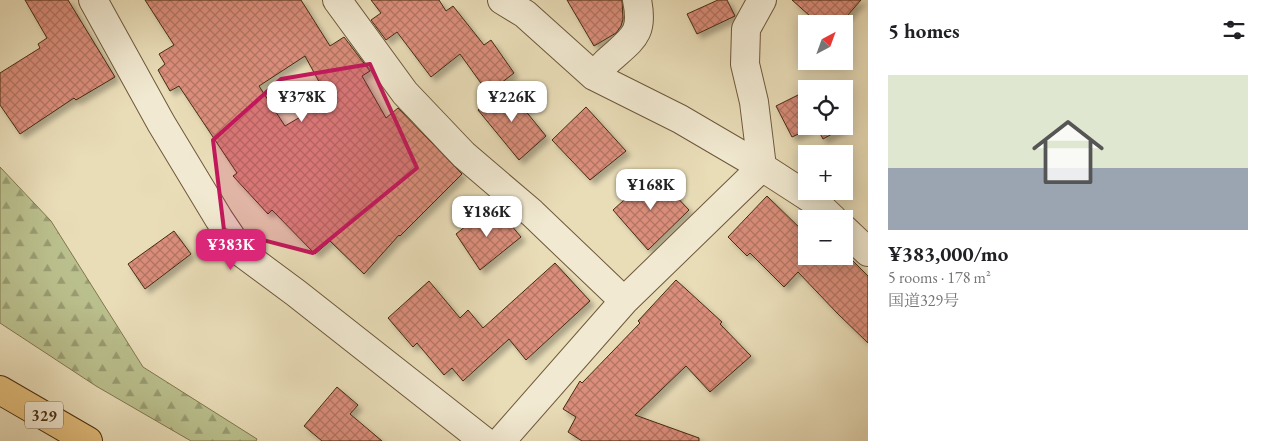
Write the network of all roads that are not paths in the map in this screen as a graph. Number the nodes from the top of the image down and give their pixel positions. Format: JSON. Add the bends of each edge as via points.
{"nodes":[{"id":1,"x":93,"y":0,"type":"edge"},
{"id":2,"x":337,"y":0,"type":"edge"},
{"id":3,"x":502,"y":0,"type":"edge"},
{"id":4,"x":637,"y":0,"type":"edge"},
{"id":5,"x":762,"y":0,"type":"edge"},
{"id":6,"x":524,"y":7,"type":"edge"},
{"id":7,"x":594,"y":76,"type":"junction"},
{"id":8,"x":762,"y":167,"type":"junction"},
{"id":9,"x":824,"y":210,"type":"edge"},
{"id":10,"x":853,"y":238,"type":"edge"},
{"id":11,"x":868,"y":252,"type":"edge"},
{"id":12,"x":624,"y":301,"type":"junction"},
{"id":13,"x":0,"y":390,"type":"edge"},
{"id":14,"x":88,"y":441,"type":"edge"},
{"id":15,"x":484,"y":441,"type":"edge"},
{"id":16,"x":501,"y":441,"type":"edge"}],
"edges":[{"from":1,"to":15,"type":"street","via":[[161,123],[242,253]]},
{"from":2,"to":12,"type":"street","via":[[405,93],[464,155],[532,213]]},
{"from":3,"to":6,"type":"street"},
{"from":4,"to":7,"type":"street","via":[[641,17],[636,35]]},
{"from":5,"to":8,"type":"street","via":[[746,28],[745,64],[754,102]]},
{"from":6,"to":7,"type":"street"},
{"from":7,"to":8,"type":"street","via":[[680,119]]},
{"from":8,"to":9,"type":"street"},
{"from":8,"to":12,"type":"street"},
{"from":10,"to":11,"type":"street"},
{"from":12,"to":16,"type":"street"},
{"from":13,"to":14,"type":"highway","number":"329"}]}
